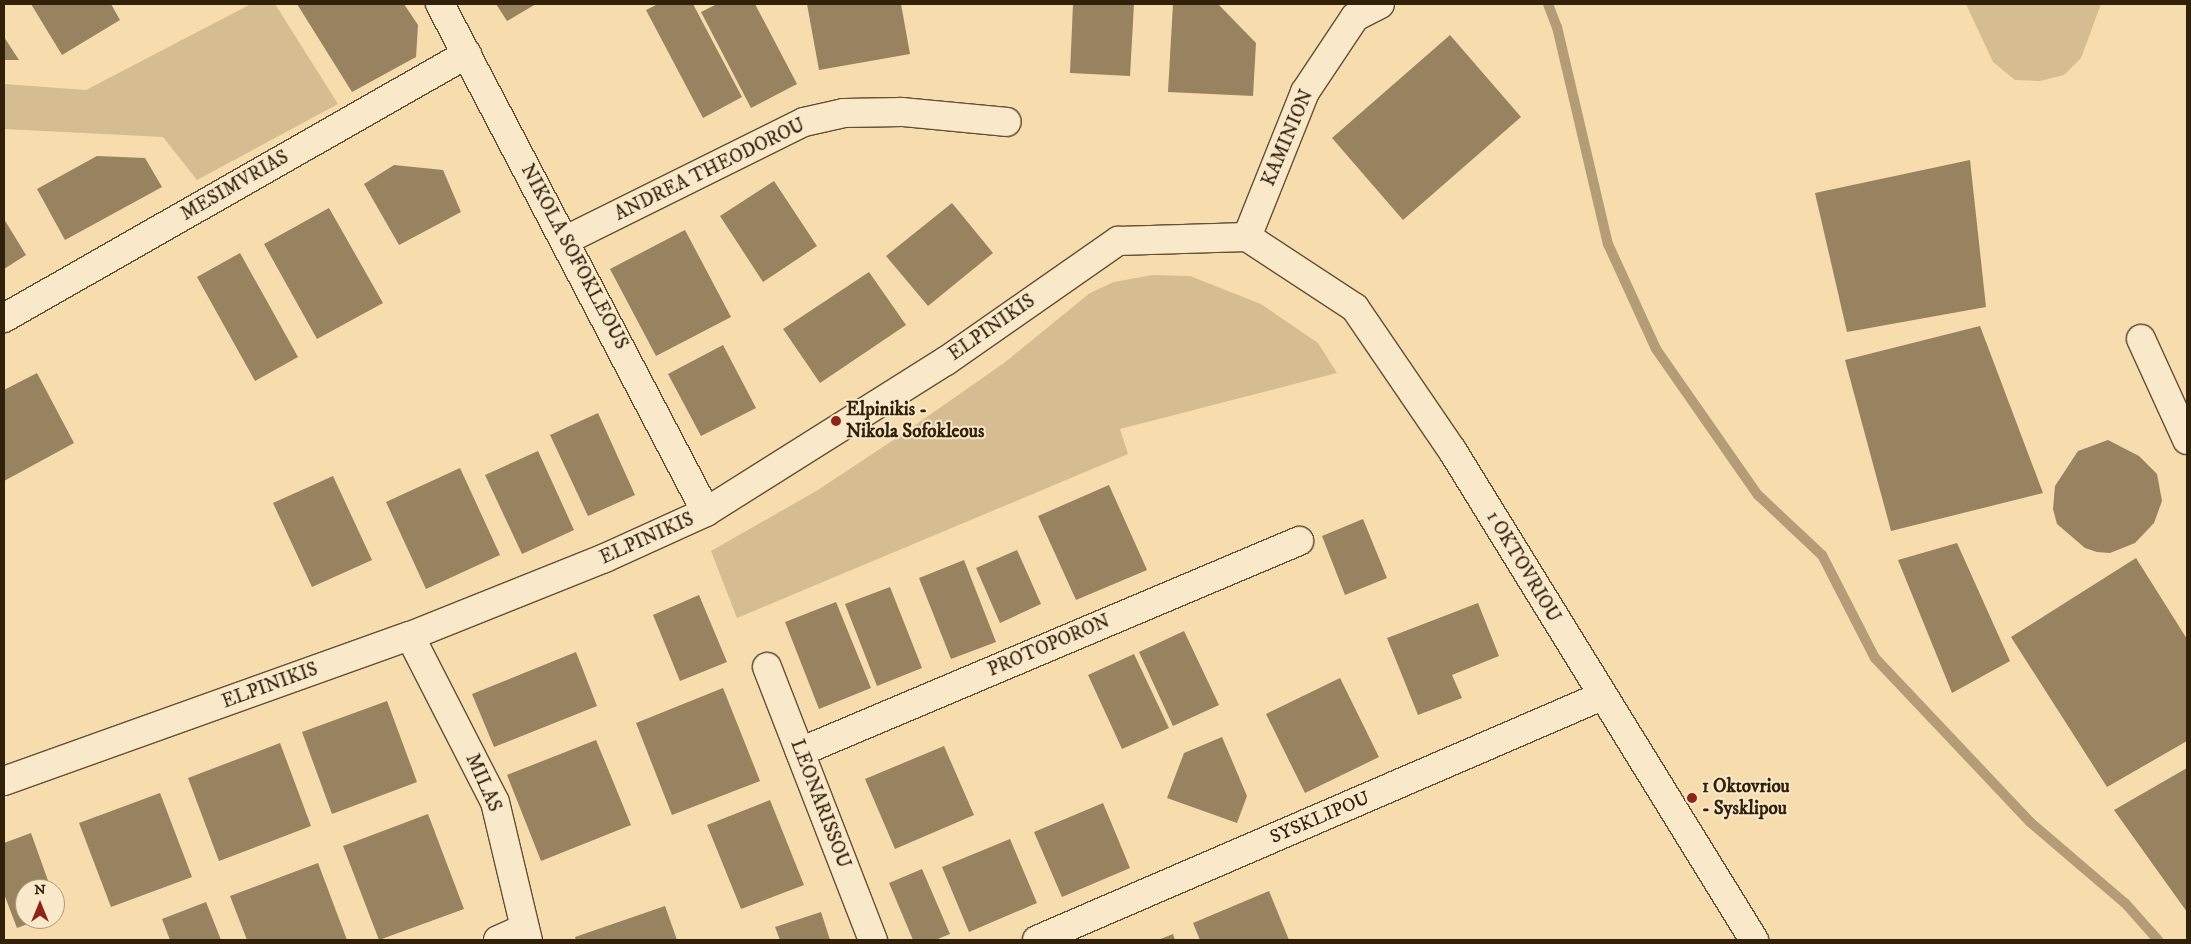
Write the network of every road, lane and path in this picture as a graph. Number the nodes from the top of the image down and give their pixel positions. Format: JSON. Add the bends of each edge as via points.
{"nodes":[{"id":1,"x":440,"y":4,"type":"edge"},
{"id":2,"x":1380,"y":4,"type":"edge"},
{"id":3,"x":467,"y":54,"type":"junction"},
{"id":4,"x":1007,"y":122,"type":"dead end"},
{"id":5,"x":1247,"y":237,"type":"junction"},
{"id":6,"x":566,"y":240,"type":"junction"},
{"id":7,"x":4,"y":318,"type":"edge"},
{"id":8,"x":2141,"y":338,"type":"dead end"},
{"id":9,"x":2187,"y":440,"type":"edge"},
{"id":10,"x":706,"y":512,"type":"junction"},
{"id":11,"x":1299,"y":541,"type":"dead end"},
{"id":12,"x":410,"y":636,"type":"junction"},
{"id":13,"x":767,"y":667,"type":"dead end"},
{"id":14,"x":1602,"y":696,"type":"junction"},
{"id":15,"x":800,"y":752,"type":"junction"},
{"id":16,"x":4,"y":781,"type":"edge"},
{"id":17,"x":526,"y":934,"type":"edge"},
{"id":18,"x":498,"y":940,"type":"edge"},
{"id":19,"x":873,"y":940,"type":"edge"},
{"id":20,"x":1037,"y":940,"type":"edge"},
{"id":21,"x":1754,"y":940,"type":"edge"}],
"edges":[{"from":1,"to":3,"type":"street","name":"NIKOLA SOFOKLEOUS"},
{"from":2,"to":5,"type":"street","name":"KAMINION","via":[[1355,17],[1305,92]]},
{"from":3,"to":6,"type":"street","name":"NIKOLA SOFOKLEOUS"},
{"from":3,"to":7,"type":"street","name":"MESIMVRIAS"},
{"from":4,"to":6,"type":"street","name":"ANDREA THEODOROU","via":[[902,112],[844,113],[804,122]]},
{"from":5,"to":10,"type":"street","name":"ELPINIKIS","via":[[1118,241],[946,361]]},
{"from":5,"to":14,"type":"street","name":"1 OKTOVRIOU","via":[[1355,308],[1452,450]]},
{"from":6,"to":10,"type":"street","name":"NIKOLA SOFOKLEOUS"},
{"from":8,"to":9,"type":"street"},
{"from":10,"to":12,"type":"street","name":"ELPINIKIS","via":[[605,558]]},
{"from":11,"to":15,"type":"street","name":"PROTOPORON"},
{"from":12,"to":16,"type":"street","name":"ELPINIKIS"},
{"from":12,"to":17,"type":"street","name":"MILAS","via":[[495,802]]},
{"from":13,"to":15,"type":"street","name":"LEONARISSOU"},
{"from":14,"to":20,"type":"street","name":"SYSKLIPOU"},
{"from":14,"to":21,"type":"street","name":"1 OKTOVRIOU"},
{"from":15,"to":19,"type":"street","name":"LEONARISSOU"},
{"from":17,"to":18,"type":"street"}]}
